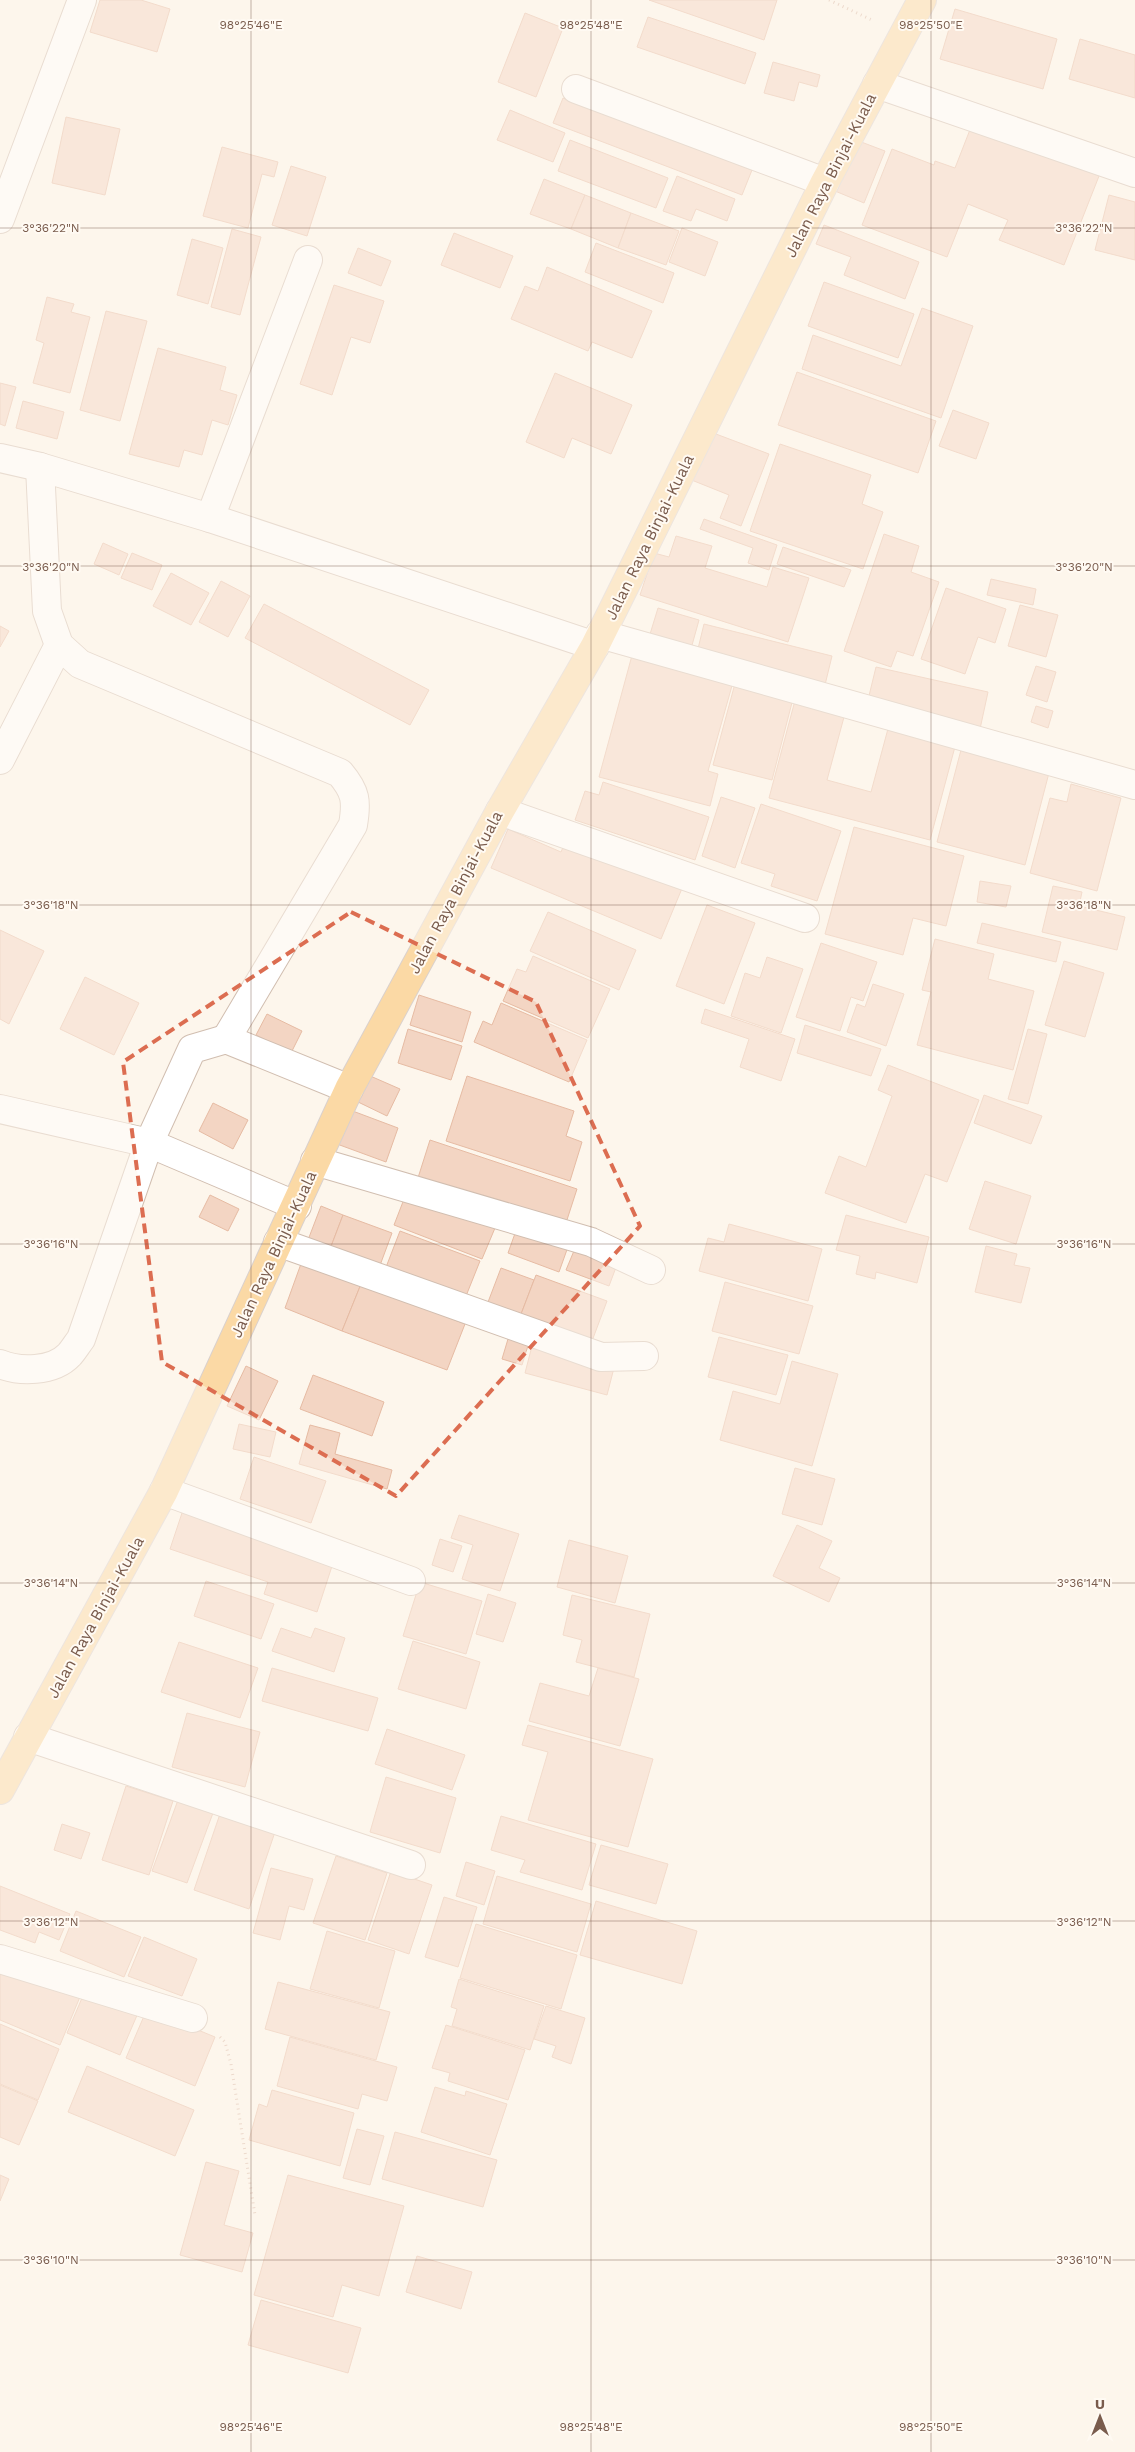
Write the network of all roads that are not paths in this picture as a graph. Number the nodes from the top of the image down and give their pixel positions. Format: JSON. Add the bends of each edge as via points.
{"nodes":[{"id":1,"x":82,"y":0,"type":"edge"},
{"id":2,"x":922,"y":0,"type":"edge"},
{"id":3,"x":877,"y":84,"type":"junction"},
{"id":4,"x":576,"y":89,"type":"dead end"},
{"id":5,"x":1135,"y":173,"type":"edge"},
{"id":6,"x":825,"y":182,"type":"junction"},
{"id":7,"x":0,"y":219,"type":"edge"},
{"id":8,"x":308,"y":260,"type":"dead end"},
{"id":9,"x":0,"y":458,"type":"edge"},
{"id":10,"x":40,"y":467,"type":"junction"},
{"id":11,"x":210,"y":518,"type":"junction"},
{"id":12,"x":597,"y":640,"type":"junction"},
{"id":13,"x":59,"y":645,"type":"junction"},
{"id":14,"x":0,"y":760,"type":"edge"},
{"id":15,"x":1135,"y":785,"type":"edge"},
{"id":16,"x":500,"y":810,"type":"junction"},
{"id":17,"x":805,"y":918,"type":"dead end"},
{"id":18,"x":226,"y":1039,"type":"junction"},
{"id":19,"x":349,"y":1089,"type":"junction"},
{"id":20,"x":0,"y":1109,"type":"edge"},
{"id":21,"x":149,"y":1143,"type":"junction"},
{"id":22,"x":315,"y":1161,"type":"junction"},
{"id":23,"x":297,"y":1206,"type":"junction"},
{"id":24,"x":278,"y":1242,"type":"junction"},
{"id":25,"x":651,"y":1270,"type":"dead end"},
{"id":26,"x":644,"y":1356,"type":"dead end"},
{"id":27,"x":0,"y":1364,"type":"edge"},
{"id":28,"x":164,"y":1491,"type":"junction"},
{"id":29,"x":411,"y":1581,"type":"dead end"},
{"id":30,"x":28,"y":1737,"type":"junction"},
{"id":31,"x":0,"y":1790,"type":"edge"},
{"id":32,"x":411,"y":1865,"type":"dead end"},
{"id":33,"x":0,"y":1959,"type":"edge"},
{"id":34,"x":193,"y":2018,"type":"road end"}],
"edges":[{"from":1,"to":7,"type":"street"},
{"from":2,"to":3,"type":"main road","name":"Jalan Raya Binjai-Kuala"},
{"from":3,"to":5,"type":"street"},
{"from":3,"to":6,"type":"main road","name":"Jalan Raya Binjai-Kuala"},
{"from":4,"to":6,"type":"street"},
{"from":6,"to":12,"type":"main road","name":"Jalan Raya Binjai-Kuala"},
{"from":8,"to":11,"type":"street"},
{"from":9,"to":10,"type":"street"},
{"from":10,"to":11,"type":"street"},
{"from":10,"to":13,"type":"street","via":[[47,611]]},
{"from":11,"to":12,"type":"street"},
{"from":12,"to":15,"type":"street"},
{"from":12,"to":16,"type":"main road","name":"Jalan Raya Binjai-Kuala"},
{"from":13,"to":14,"type":"street"},
{"from":13,"to":18,"type":"street","via":[[80,664],[340,773],[351,786],[356,804],[352,825]]},
{"from":16,"to":17,"type":"street"},
{"from":16,"to":19,"type":"main road","name":"Jalan Raya Binjai-Kuala"},
{"from":18,"to":19,"type":"street"},
{"from":18,"to":21,"type":"street","via":[[192,1049]]},
{"from":19,"to":22,"type":"main road","name":"Jalan Raya Binjai-Kuala"},
{"from":20,"to":21,"type":"street"},
{"from":21,"to":23,"type":"street"},
{"from":21,"to":27,"type":"street","via":[[80,1339],[68,1357],[33,1369]]},
{"from":22,"to":23,"type":"main road","name":"Jalan Raya Binjai-Kuala"},
{"from":22,"to":25,"type":"street","via":[[591,1242]]},
{"from":23,"to":24,"type":"main road","name":"Jalan Raya Binjai-Kuala"},
{"from":24,"to":26,"type":"street","via":[[601,1357]]},
{"from":24,"to":28,"type":"main road","name":"Jalan Raya Binjai-Kuala"},
{"from":28,"to":29,"type":"street"},
{"from":28,"to":30,"type":"main road","name":"Jalan Raya Binjai-Kuala"},
{"from":30,"to":31,"type":"main road","name":"Jalan Raya Binjai-Kuala"},
{"from":30,"to":32,"type":"street"},
{"from":33,"to":34,"type":"street"}]}
